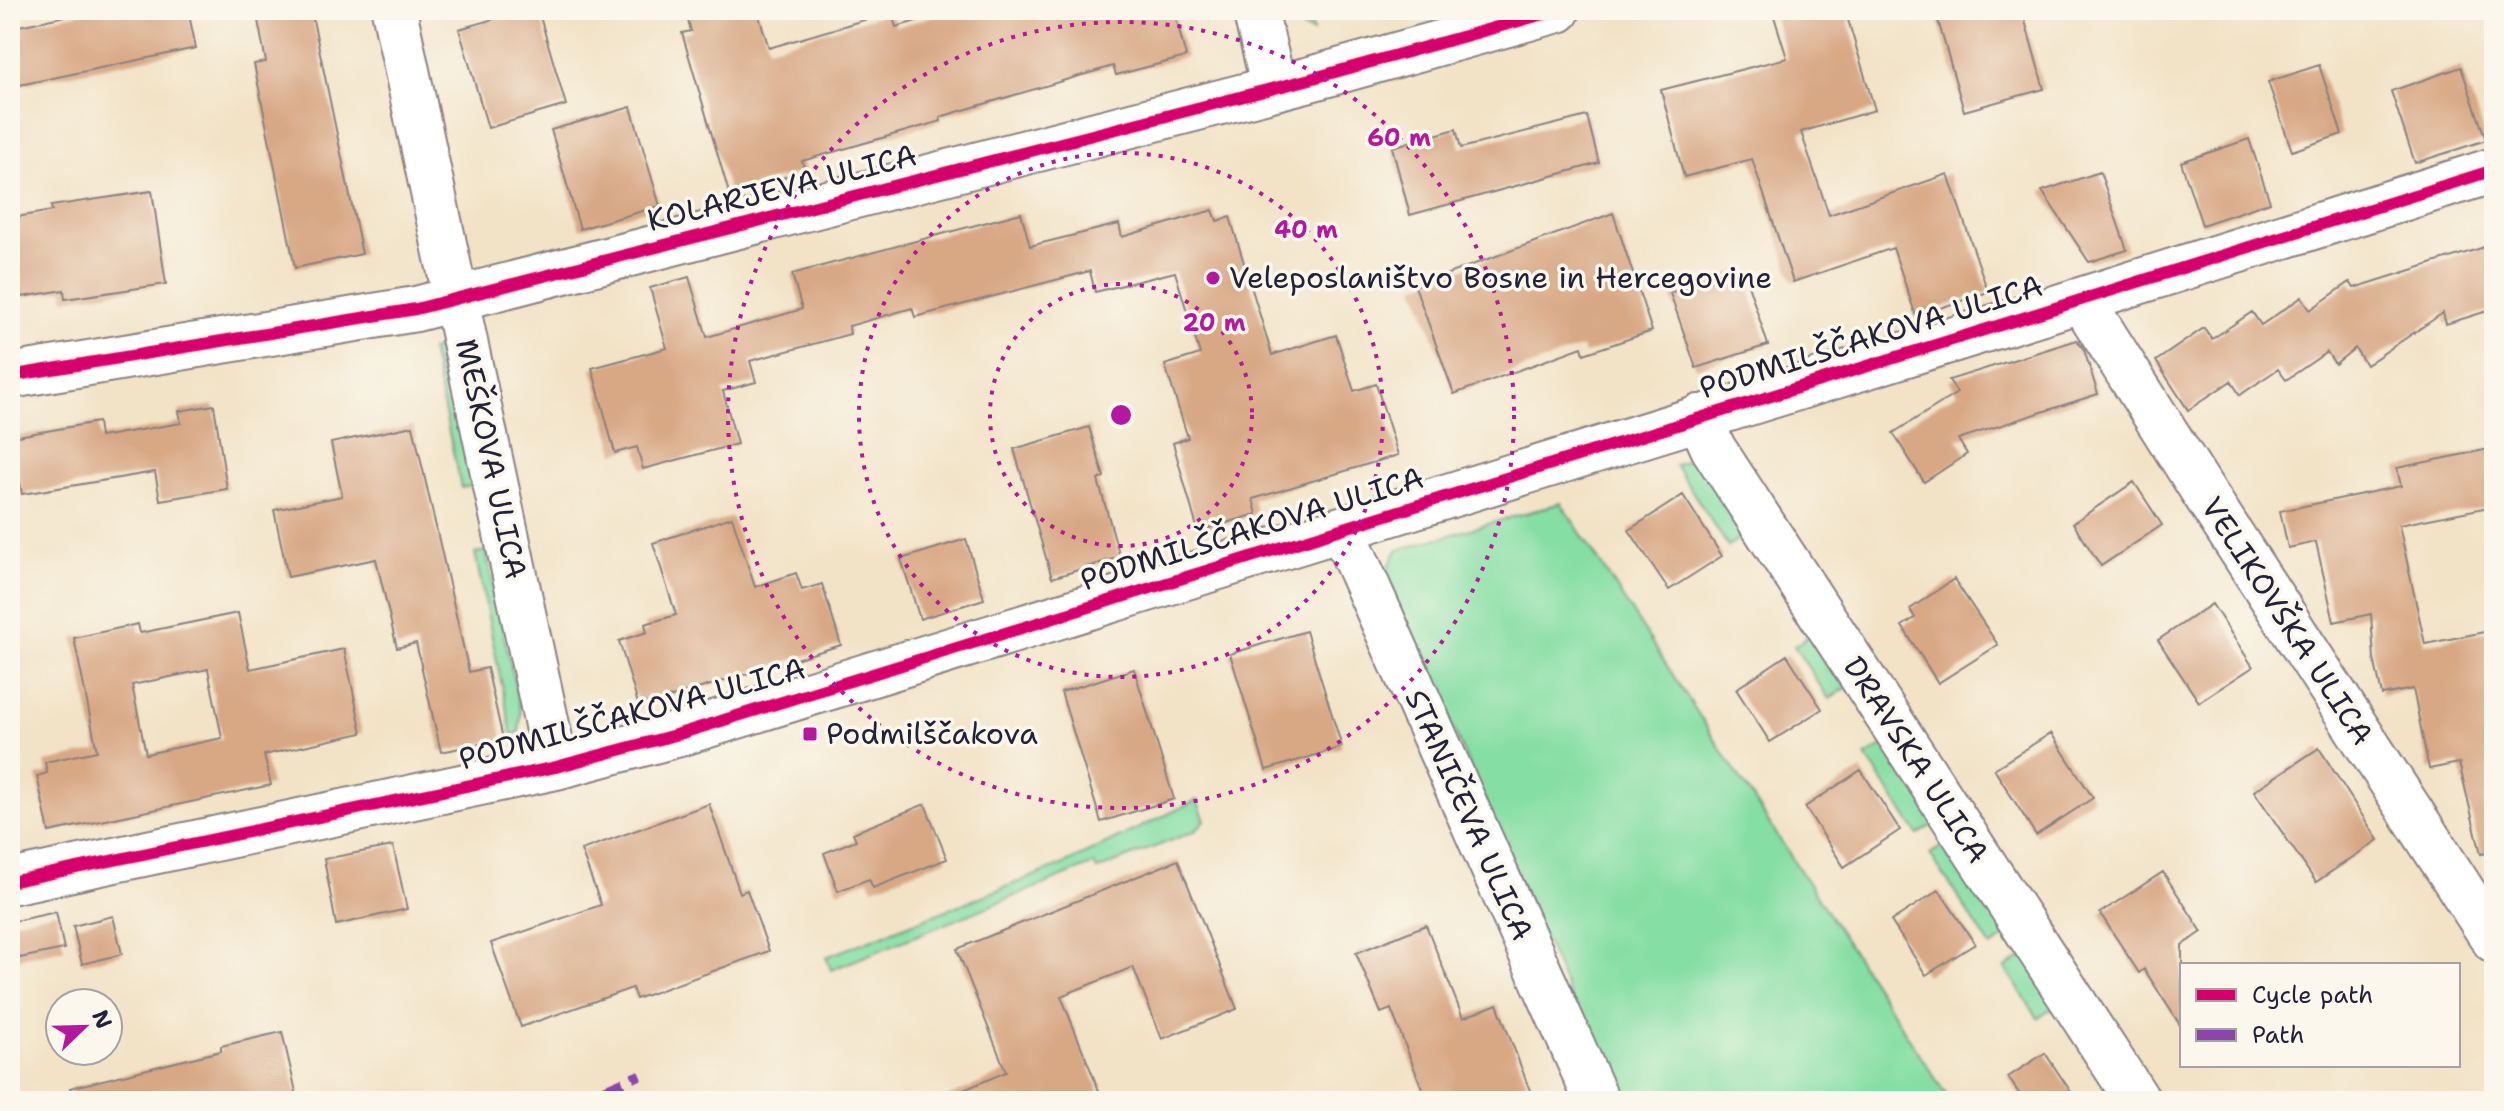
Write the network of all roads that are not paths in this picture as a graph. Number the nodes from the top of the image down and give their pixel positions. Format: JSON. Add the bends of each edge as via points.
{"nodes":[{"id":1,"x":394,"y":10,"type":"edge"},
{"id":2,"x":1255,"y":10,"type":"edge"},
{"id":3,"x":1558,"y":10,"type":"edge"},
{"id":4,"x":1274,"y":88,"type":"junction"},
{"id":5,"x":2494,"y":170,"type":"edge"},
{"id":6,"x":456,"y":298,"type":"junction"},
{"id":7,"x":2082,"y":300,"type":"junction"},
{"id":8,"x":10,"y":376,"type":"edge"},
{"id":9,"x":1699,"y":417,"type":"junction"},
{"id":10,"x":1342,"y":529,"type":"junction"},
{"id":11,"x":556,"y":767,"type":"junction"},
{"id":12,"x":10,"y":882,"type":"edge"},
{"id":13,"x":2494,"y":940,"type":"edge"},
{"id":14,"x":1597,"y":1101,"type":"edge"},
{"id":15,"x":2138,"y":1101,"type":"edge"}],
"edges":[{"from":1,"to":6,"type":"street","name":"MEŠKOVA ULICA"},
{"from":2,"to":4,"type":"street"},
{"from":3,"to":4,"type":"street","name":"KOLARJEVA ULICA"},
{"from":4,"to":6,"type":"street","name":"KOLARJEVA ULICA"},
{"from":5,"to":7,"type":"street","name":"PODMILŠČAKOVA ULICA"},
{"from":6,"to":8,"type":"street","name":"KOLARJEVA ULICA"},
{"from":6,"to":11,"type":"street","name":"MEŠKOVA ULICA"},
{"from":7,"to":9,"type":"street","name":"PODMILŠČAKOVA ULICA"},
{"from":7,"to":13,"type":"street","name":"VELIKOVŠKA ULICA"},
{"from":9,"to":10,"type":"street","name":"PODMILŠČAKOVA ULICA"},
{"from":9,"to":15,"type":"street","name":"DRAVSKA ULICA","via":[[1713,448]]},
{"from":10,"to":11,"type":"street","name":"PODMILŠČAKOVA ULICA","via":[[679,734]]},
{"from":10,"to":14,"type":"street","name":"STANIČEVA ULICA"},
{"from":11,"to":12,"type":"street","name":"PODMILŠČAKOVA ULICA"}]}
